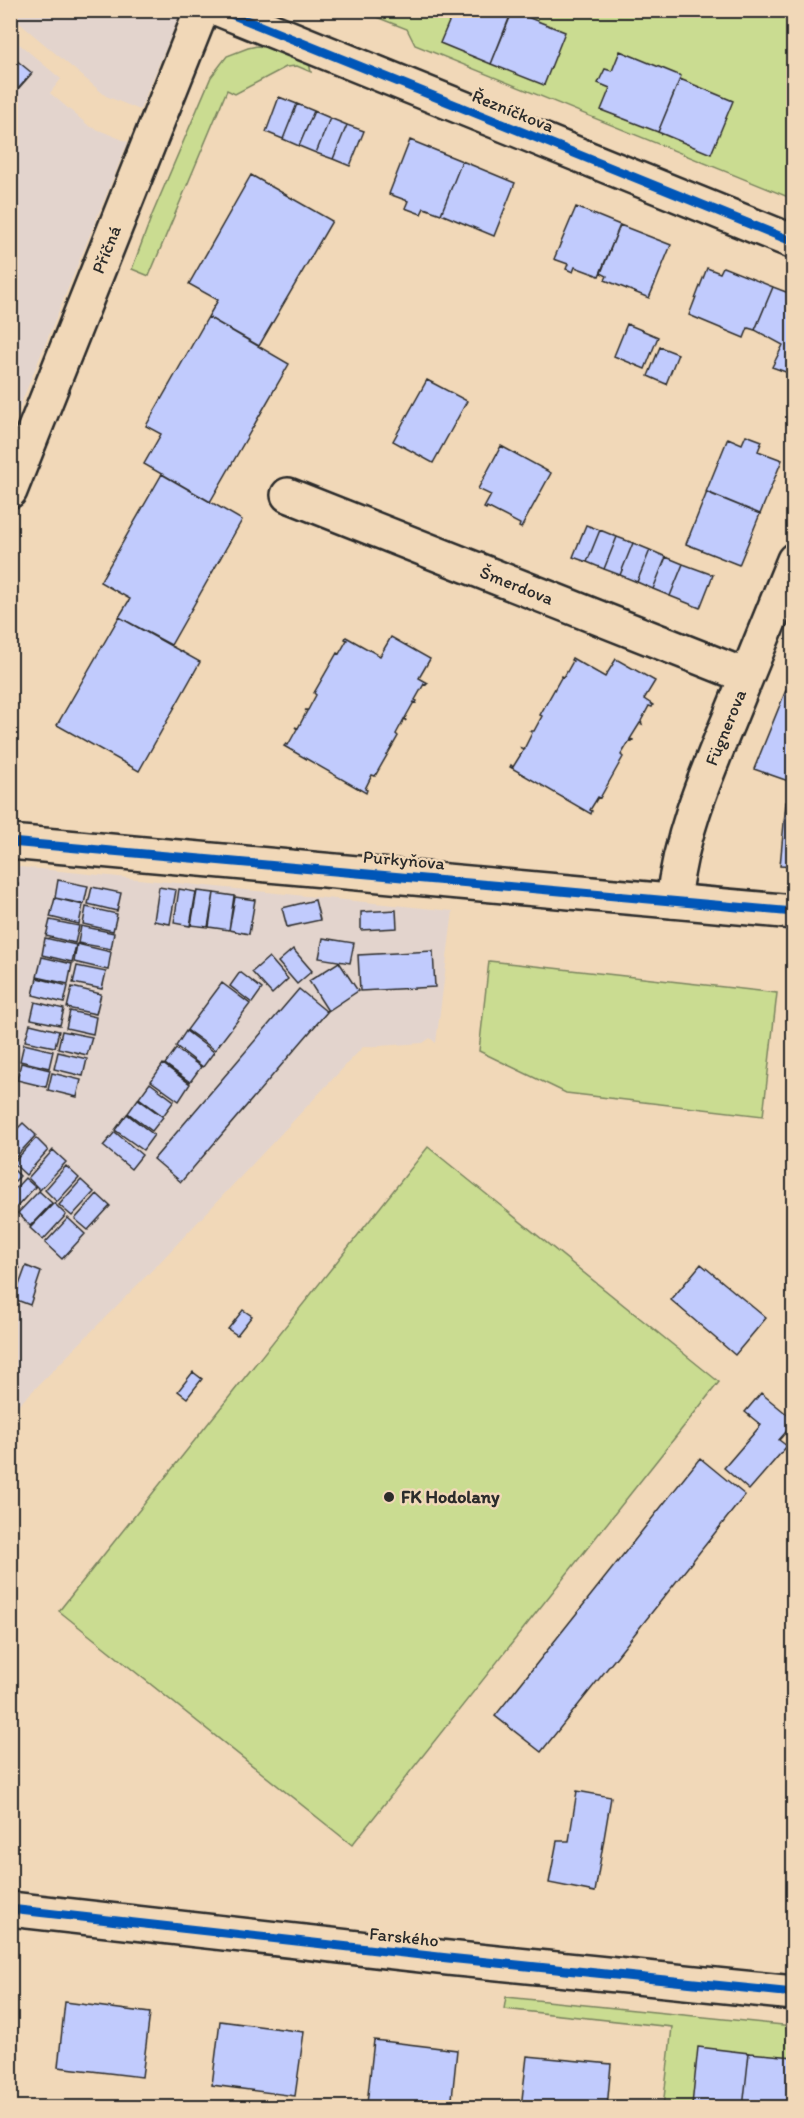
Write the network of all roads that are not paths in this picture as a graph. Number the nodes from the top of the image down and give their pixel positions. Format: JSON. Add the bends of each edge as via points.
{"nodes":[{"id":1,"x":202,"y":10,"type":"edge"},
{"id":2,"x":221,"y":10,"type":"edge"},
{"id":3,"x":794,"y":242,"type":"edge"},
{"id":4,"x":10,"y":491,"type":"edge"},
{"id":5,"x":288,"y":495,"type":"dead end"},
{"id":6,"x":794,"y":560,"type":"edge"},
{"id":7,"x":746,"y":676,"type":"junction"},
{"id":8,"x":10,"y":842,"type":"edge"},
{"id":9,"x":673,"y":901,"type":"junction"},
{"id":10,"x":794,"y":912,"type":"edge"},
{"id":11,"x":10,"y":1909,"type":"edge"},
{"id":12,"x":794,"y":1993,"type":"edge"}],
"edges":[{"from":1,"to":4,"type":"street","name":"Příčná"},
{"from":2,"to":3,"type":"street","name":"Řezníčkova"},
{"from":5,"to":7,"type":"street","name":"Šmerdova"},
{"from":6,"to":7,"type":"street","name":"Fügnerova"},
{"from":7,"to":9,"type":"street","name":"Fügnerova","via":[[685,835]]},
{"from":8,"to":9,"type":"street","name":"Purkyňova"},
{"from":9,"to":10,"type":"street","name":"Purkyňova"},
{"from":11,"to":12,"type":"street","name":"Farského"}]}
